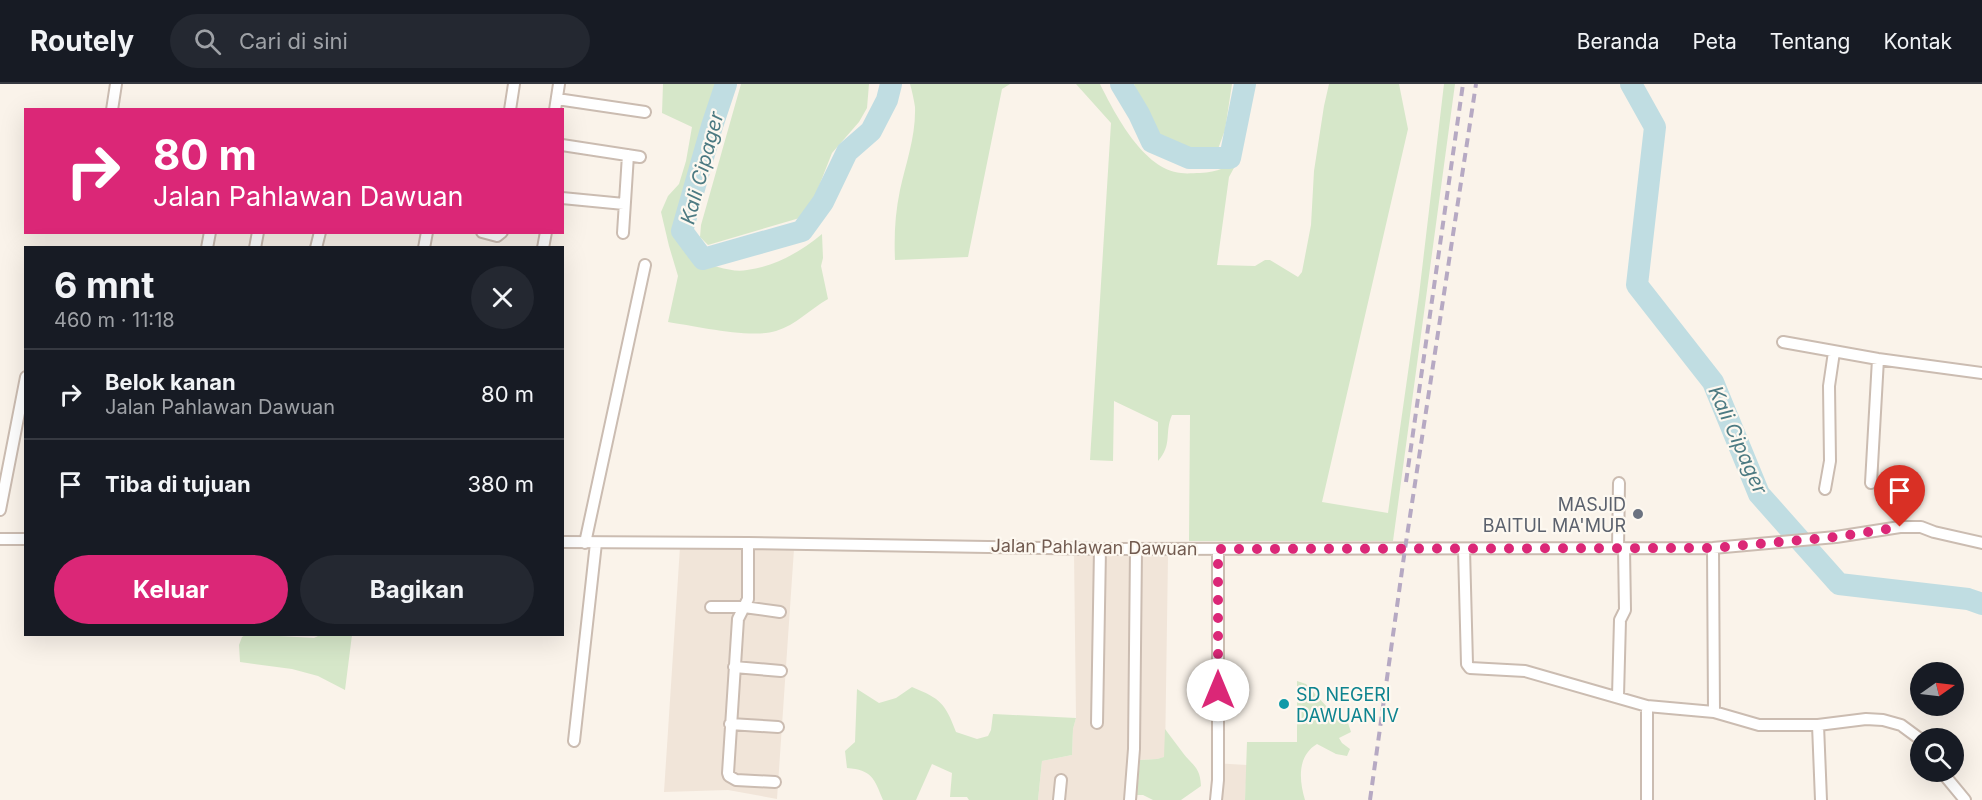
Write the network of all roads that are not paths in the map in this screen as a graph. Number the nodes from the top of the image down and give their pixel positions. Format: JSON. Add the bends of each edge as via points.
{"nodes":[{"id":1,"x":116,"y":84,"type":"edge"},
{"id":2,"x":514,"y":84,"type":"edge"},
{"id":3,"x":559,"y":84,"type":"edge"},
{"id":4,"x":556,"y":104,"type":"edge"},
{"id":5,"x":112,"y":108,"type":"edge"},
{"id":6,"x":510,"y":108,"type":"edge"},
{"id":7,"x":645,"y":112,"type":"dead end"},
{"id":8,"x":564,"y":145,"type":"edge"},
{"id":9,"x":628,"y":155,"type":"junction"},
{"id":10,"x":640,"y":157,"type":"dead end"},
{"id":11,"x":564,"y":198,"type":"edge"},
{"id":12,"x":624,"y":204,"type":"junction"},
{"id":13,"x":623,"y":233,"type":"dead end"},
{"id":14,"x":645,"y":265,"type":"dead end"},
{"id":15,"x":1783,"y":342,"type":"dead end"},
{"id":16,"x":1834,"y":352,"type":"junction"},
{"id":17,"x":1878,"y":359,"type":"junction"},
{"id":18,"x":1982,"y":373,"type":"edge"},
{"id":19,"x":24,"y":387,"type":"edge"},
{"id":20,"x":1618,"y":483,"type":"dead end"},
{"id":21,"x":1871,"y":483,"type":"dead end"},
{"id":22,"x":1825,"y":489,"type":"dead end"},
{"id":23,"x":0,"y":510,"type":"edge"},
{"id":24,"x":24,"y":538,"type":"edge"},
{"id":25,"x":0,"y":539,"type":"edge"},
{"id":26,"x":564,"y":542,"type":"edge"},
{"id":27,"x":590,"y":543,"type":"junction"},
{"id":28,"x":748,"y":543,"type":"junction"},
{"id":29,"x":1982,"y":543,"type":"edge"},
{"id":30,"x":1621,"y":548,"type":"junction"},
{"id":31,"x":1713,"y":548,"type":"junction"},
{"id":32,"x":1100,"y":549,"type":"junction"},
{"id":33,"x":1136,"y":549,"type":"junction"},
{"id":34,"x":1218,"y":549,"type":"junction"},
{"id":35,"x":1464,"y":549,"type":"junction"},
{"id":36,"x":711,"y":607,"type":"dead end"},
{"id":37,"x":744,"y":608,"type":"junction"},
{"id":38,"x":780,"y":612,"type":"dead end"},
{"id":39,"x":734,"y":667,"type":"junction"},
{"id":40,"x":781,"y":671,"type":"dead end"},
{"id":41,"x":1618,"y":696,"type":"junction"},
{"id":42,"x":1647,"y":706,"type":"junction"},
{"id":43,"x":1714,"y":712,"type":"junction"},
{"id":44,"x":1097,"y":723,"type":"dead end"},
{"id":45,"x":730,"y":724,"type":"junction"},
{"id":46,"x":1818,"y":725,"type":"junction"},
{"id":47,"x":778,"y":727,"type":"dead end"},
{"id":48,"x":1910,"y":731,"type":"edge"},
{"id":49,"x":574,"y":741,"type":"dead end"},
{"id":50,"x":1061,"y":780,"type":"dead end"},
{"id":51,"x":775,"y":782,"type":"dead end"},
{"id":52,"x":1950,"y":782,"type":"edge"},
{"id":53,"x":1059,"y":800,"type":"edge"},
{"id":54,"x":1130,"y":800,"type":"edge"},
{"id":55,"x":1216,"y":800,"type":"edge"},
{"id":56,"x":1647,"y":800,"type":"edge"},
{"id":57,"x":1821,"y":800,"type":"edge"},
{"id":58,"x":1965,"y":800,"type":"edge"}],
"edges":[{"from":1,"to":5,"type":"street"},
{"from":2,"to":6,"type":"street"},
{"from":3,"to":4,"type":"street"},
{"from":4,"to":7,"type":"street"},
{"from":8,"to":9,"type":"street"},
{"from":9,"to":10,"type":"street"},
{"from":9,"to":12,"type":"street"},
{"from":11,"to":12,"type":"street"},
{"from":12,"to":13,"type":"street"},
{"from":14,"to":27,"type":"street"},
{"from":15,"to":16,"type":"street"},
{"from":16,"to":17,"type":"street"},
{"from":16,"to":22,"type":"street","via":[[1830,461]]},
{"from":17,"to":18,"type":"street"},
{"from":17,"to":21,"type":"street"},
{"from":19,"to":23,"type":"street"},
{"from":20,"to":30,"type":"street"},
{"from":24,"to":25,"type":"street"},
{"from":26,"to":27,"type":"street","name":"Jalan Pahlawan Dawuan"},
{"from":27,"to":28,"type":"street","name":"Jalan Pahlawan Dawuan"},
{"from":27,"to":49,"type":"street"},
{"from":28,"to":32,"type":"street","name":"Jalan Pahlawan Dawuan"},
{"from":28,"to":37,"type":"street"},
{"from":29,"to":31,"type":"street","name":"Jalan Pahlawan Dawuan","via":[[1921,527],[1900,527]]},
{"from":30,"to":31,"type":"street","name":"Jalan Pahlawan Dawuan"},
{"from":30,"to":35,"type":"street","name":"Jalan Pahlawan Dawuan"},
{"from":30,"to":41,"type":"street","via":[[1625,610],[1620,620]]},
{"from":31,"to":43,"type":"street"},
{"from":32,"to":33,"type":"street","name":"Jalan Pahlawan Dawuan"},
{"from":32,"to":44,"type":"street"},
{"from":33,"to":34,"type":"street","name":"Jalan Pahlawan Dawuan"},
{"from":33,"to":54,"type":"street"},
{"from":34,"to":35,"type":"street","name":"Jalan Pahlawan Dawuan"},
{"from":34,"to":55,"type":"street"},
{"from":35,"to":41,"type":"street","via":[[1469,667],[1525,671]]},
{"from":36,"to":37,"type":"street"},
{"from":37,"to":38,"type":"street"},
{"from":37,"to":39,"type":"street","via":[[738,619]]},
{"from":39,"to":40,"type":"street"},
{"from":39,"to":45,"type":"street"},
{"from":41,"to":42,"type":"street"},
{"from":42,"to":43,"type":"street"},
{"from":42,"to":56,"type":"street"},
{"from":43,"to":46,"type":"street","via":[[1759,725]]},
{"from":45,"to":47,"type":"street"},
{"from":45,"to":51,"type":"street","via":[[729,776],[736,780]]},
{"from":46,"to":48,"type":"street","via":[[1883,720]]},
{"from":46,"to":57,"type":"street"},
{"from":50,"to":53,"type":"street"},
{"from":52,"to":58,"type":"street"}]}
